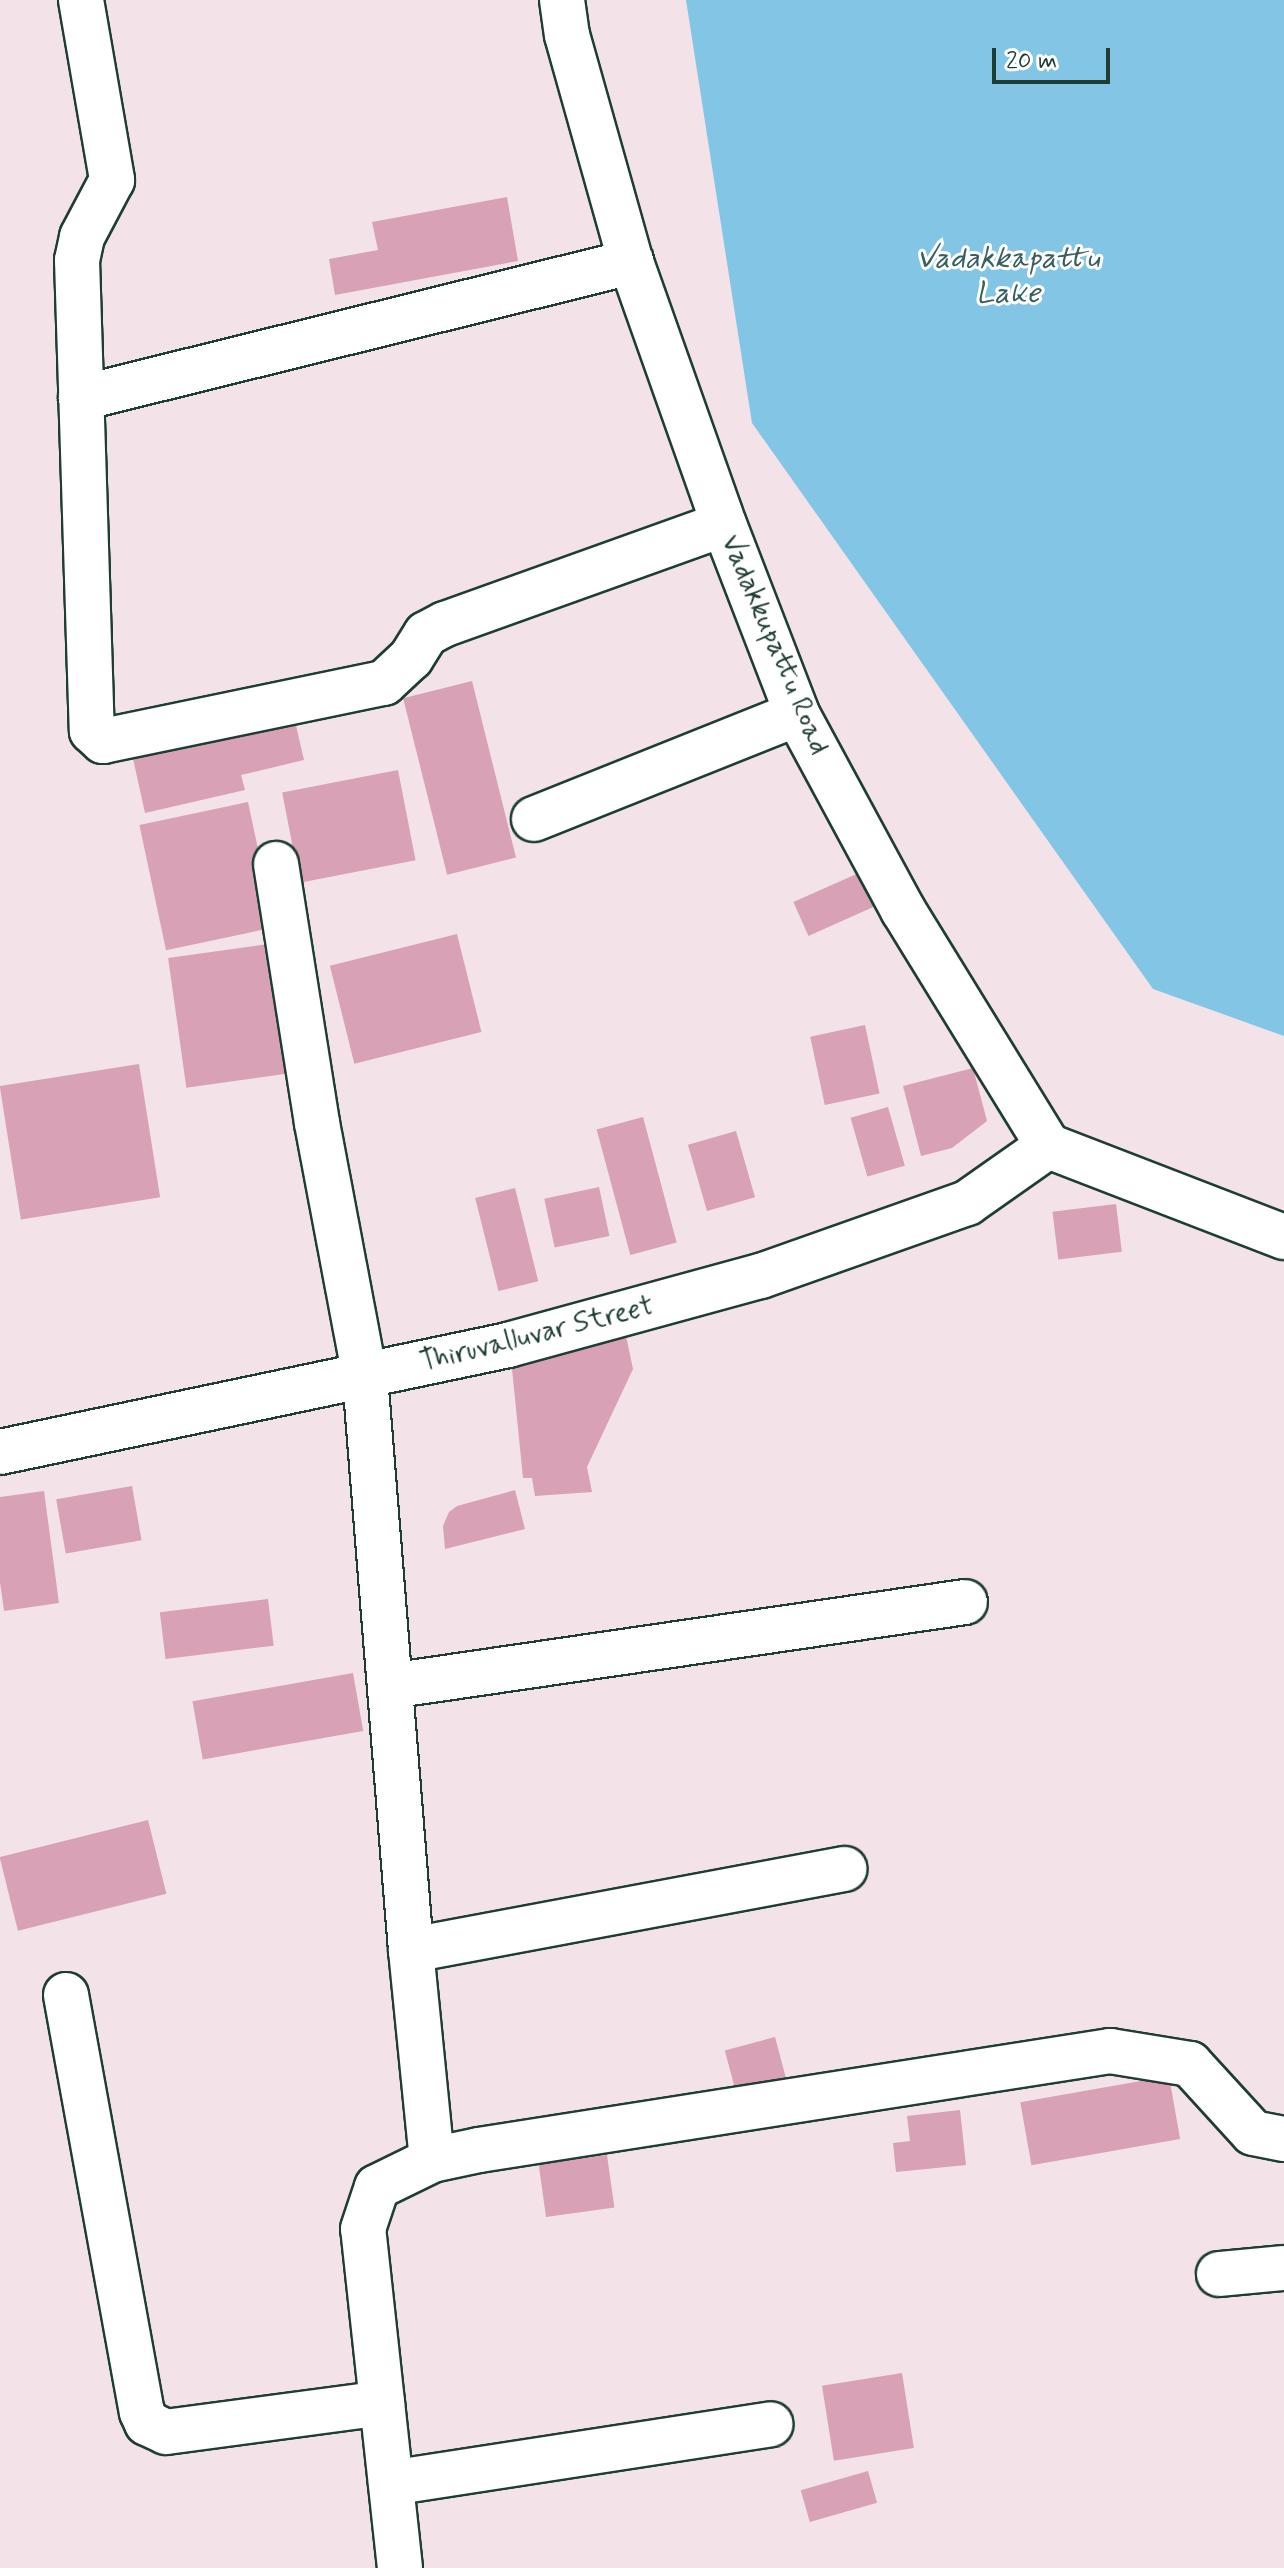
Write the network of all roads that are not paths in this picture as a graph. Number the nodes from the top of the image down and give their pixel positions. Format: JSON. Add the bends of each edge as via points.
{"nodes":[{"id":1,"x":81,"y":0,"type":"edge"},
{"id":2,"x":562,"y":0,"type":"edge"},
{"id":3,"x":631,"y":262,"type":"junction"},
{"id":4,"x":81,"y":398,"type":"junction"},
{"id":5,"x":724,"y":524,"type":"junction"},
{"id":6,"x":797,"y":714,"type":"junction"},
{"id":7,"x":534,"y":819,"type":"dead end"},
{"id":8,"x":276,"y":864,"type":"dead end"},
{"id":9,"x":1048,"y":1146,"type":"junction"},
{"id":10,"x":1284,"y":1237,"type":"edge"},
{"id":11,"x":365,"y":1377,"type":"junction"},
{"id":12,"x":0,"y":1452,"type":"edge"},
{"id":13,"x":965,"y":1602,"type":"dead end"},
{"id":14,"x":390,"y":1686,"type":"junction"},
{"id":15,"x":844,"y":1869,"type":"dead end"},
{"id":16,"x":411,"y":1950,"type":"junction"},
{"id":17,"x":66,"y":1995,"type":"dead end"},
{"id":18,"x":1284,"y":2139,"type":"edge"},
{"id":19,"x":432,"y":2160,"type":"junction"},
{"id":20,"x":1284,"y":2268,"type":"edge"},
{"id":21,"x":1219,"y":2274,"type":"dead end"},
{"id":22,"x":382,"y":2403,"type":"junction"},
{"id":23,"x":770,"y":2424,"type":"dead end"},
{"id":24,"x":391,"y":2483,"type":"junction"},
{"id":25,"x":400,"y":2568,"type":"edge"}],
"edges":[{"from":1,"to":4,"type":"street","via":[[112,180],[82,237],[77,260]]},
{"from":2,"to":3,"type":"street","name":"Vadakkupattu Road","via":[[567,35]]},
{"from":3,"to":4,"type":"street"},
{"from":3,"to":5,"type":"street","name":"Vadakkupattu Road"},
{"from":4,"to":5,"type":"street","via":[[92,731],[103,741],[384,683],[411,658],[426,634],[445,624]]},
{"from":5,"to":6,"type":"street","name":"Vadakkupattu Road"},
{"from":6,"to":7,"type":"street"},
{"from":6,"to":9,"type":"street","name":"Vadakkupattu Road","via":[[903,910]]},
{"from":8,"to":11,"type":"street"},
{"from":9,"to":10,"type":"street"},
{"from":9,"to":11,"type":"street","name":"Thiruvalluvar Street","via":[[967,1203],[761,1276],[508,1345]]},
{"from":11,"to":12,"type":"street","name":"Thiruvalluvar Street"},
{"from":11,"to":14,"type":"street"},
{"from":13,"to":14,"type":"street"},
{"from":14,"to":16,"type":"street"},
{"from":15,"to":16,"type":"street"},
{"from":16,"to":19,"type":"street"},
{"from":17,"to":22,"type":"street","via":[[147,2423],[166,2432]]},
{"from":18,"to":19,"type":"street","via":[[1253,2133],[1190,2064],[1110,2051]]},
{"from":19,"to":22,"type":"street","via":[[377,2187],[363,2229]]},
{"from":20,"to":21,"type":"street"},
{"from":22,"to":24,"type":"street"},
{"from":23,"to":24,"type":"street"},
{"from":24,"to":25,"type":"street"}]}
